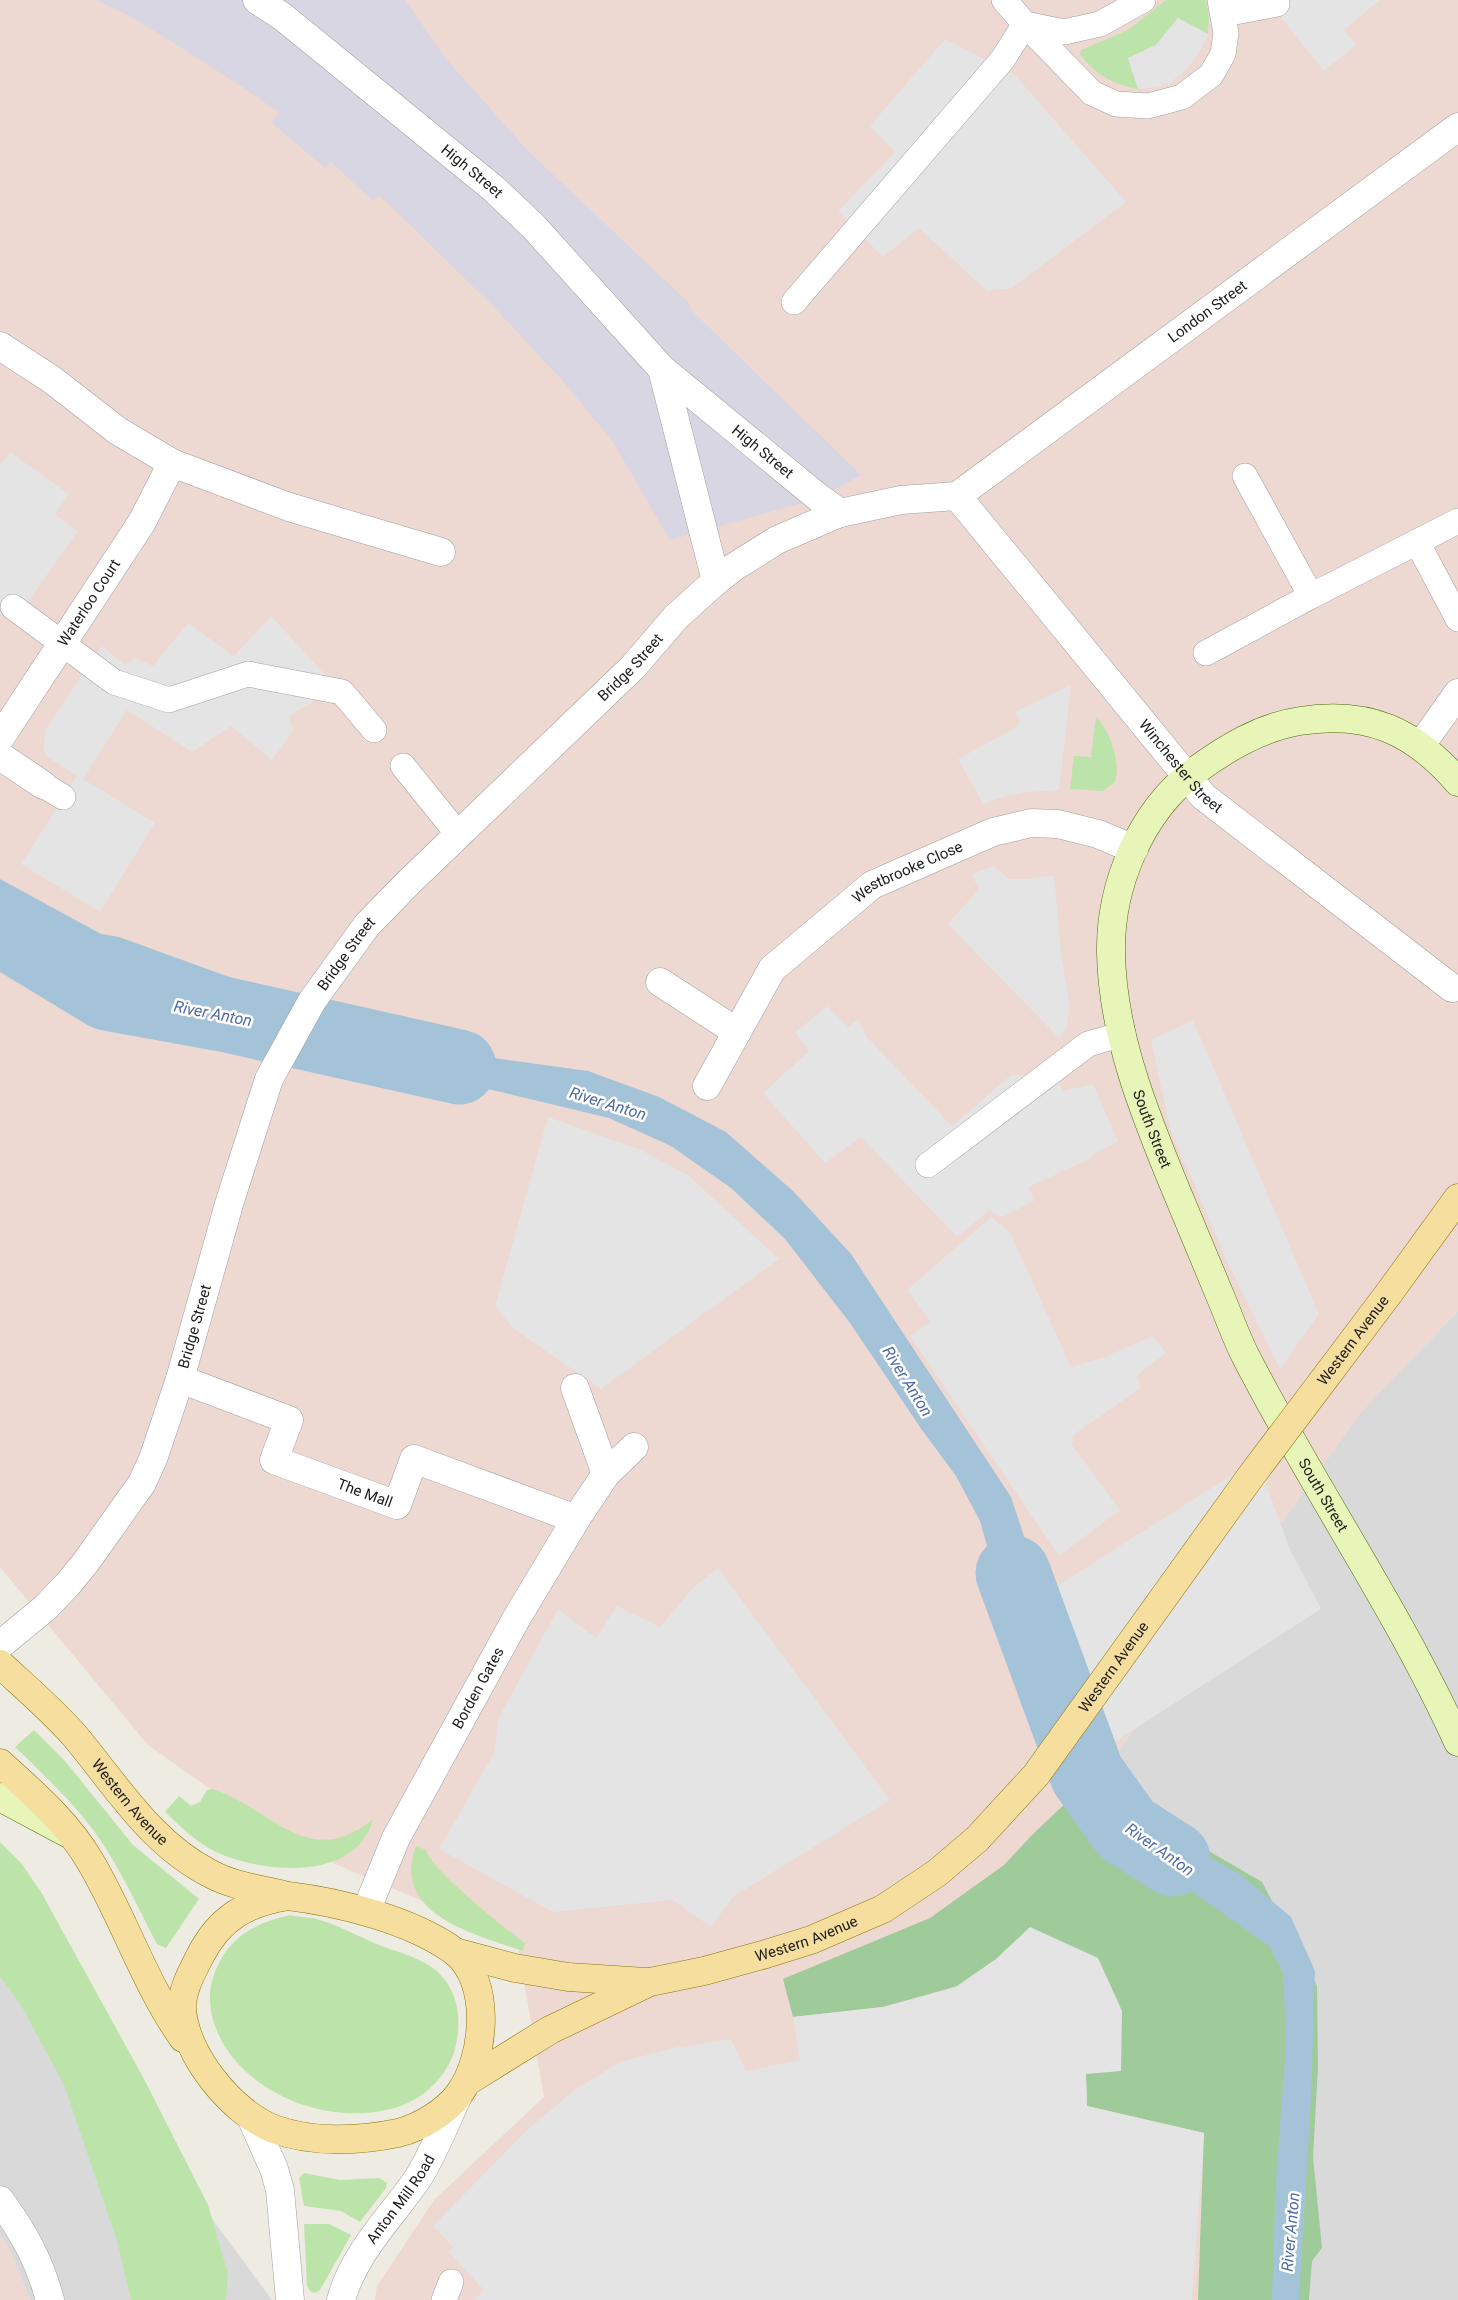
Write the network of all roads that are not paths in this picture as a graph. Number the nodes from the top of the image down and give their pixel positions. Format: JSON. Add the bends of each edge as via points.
{"nodes":[{"id":1,"x":258,"y":0,"type":"edge"},
{"id":2,"x":1004,"y":0,"type":"edge"},
{"id":3,"x":1143,"y":0,"type":"edge"},
{"id":4,"x":1277,"y":4,"type":"dead end"},
{"id":5,"x":1222,"y":7,"type":"edge"},
{"id":6,"x":1025,"y":24,"type":"junction"},
{"id":7,"x":1458,"y":127,"type":"edge"},
{"id":8,"x":794,"y":302,"type":"dead end"},
{"id":9,"x":0,"y":346,"type":"edge"},
{"id":10,"x":662,"y":369,"type":"junction"},
{"id":11,"x":172,"y":462,"type":"junction"},
{"id":12,"x":1245,"y":476,"type":"dead end"},
{"id":13,"x":957,"y":496,"type":"junction"},
{"id":14,"x":840,"y":513,"type":"junction"},
{"id":15,"x":1458,"y":521,"type":"edge"},
{"id":16,"x":1416,"y":542,"type":"junction"},
{"id":17,"x":441,"y":552,"type":"dead end"},
{"id":18,"x":716,"y":581,"type":"junction"},
{"id":19,"x":1311,"y":596,"type":"junction"},
{"id":20,"x":13,"y":607,"type":"dead end"},
{"id":21,"x":1458,"y":619,"type":"edge"},
{"id":22,"x":61,"y":642,"type":"junction"},
{"id":23,"x":1206,"y":653,"type":"dead end"},
{"id":24,"x":1458,"y":693,"type":"edge"},
{"id":25,"x":374,"y":730,"type":"dead end"},
{"id":26,"x":0,"y":738,"type":"edge"},
{"id":27,"x":1421,"y":745,"type":"junction"},
{"id":28,"x":0,"y":756,"type":"edge"},
{"id":29,"x":402,"y":766,"type":"dead end"},
{"id":30,"x":1186,"y":778,"type":"junction"},
{"id":31,"x":1458,"y":782,"type":"edge"},
{"id":32,"x":53,"y":791,"type":"dead end"},
{"id":33,"x":458,"y":834,"type":"junction"},
{"id":34,"x":1134,"y":849,"type":"junction"},
{"id":35,"x":660,"y":982,"type":"dead end"},
{"id":36,"x":1452,"y":988,"type":"dead end"},
{"id":37,"x":737,"y":1032,"type":"junction"},
{"id":38,"x":1123,"y":1034,"type":"junction"},
{"id":39,"x":707,"y":1086,"type":"dead end"},
{"id":40,"x":928,"y":1165,"type":"dead end"},
{"id":41,"x":1458,"y":1198,"type":"edge"},
{"id":42,"x":180,"y":1379,"type":"junction"},
{"id":43,"x":575,"y":1388,"type":"dead end"},
{"id":44,"x":634,"y":1447,"type":"dead end"},
{"id":45,"x":606,"y":1474,"type":"junction"},
{"id":46,"x":576,"y":1519,"type":"junction"},
{"id":47,"x":0,"y":1645,"type":"edge"},
{"id":48,"x":0,"y":1664,"type":"edge"},
{"id":49,"x":1458,"y":1742,"type":"edge"},
{"id":50,"x":0,"y":1763,"type":"edge"},
{"id":51,"x":0,"y":1797,"type":"edge"},
{"id":52,"x":72,"y":1836,"type":"junction"},
{"id":53,"x":288,"y":1896,"type":"junction"},
{"id":54,"x":366,"y":1911,"type":"junction"},
{"id":55,"x":455,"y":1952,"type":"junction"},
{"id":56,"x":650,"y":1982,"type":"junction"},
{"id":57,"x":193,"y":2053,"type":"junction"},
{"id":58,"x":463,"y":2088,"type":"junction"},
{"id":59,"x":251,"y":2118,"type":"junction"},
{"id":60,"x":0,"y":2200,"type":"edge"},
{"id":61,"x":50,"y":2300,"type":"edge"},
{"id":62,"x":290,"y":2300,"type":"edge"},
{"id":63,"x":341,"y":2300,"type":"edge"}],
"edges":[{"from":1,"to":10,"type":"street","name":"High Street","via":[[494,189],[534,227]]},
{"from":2,"to":6,"type":"lane"},
{"from":3,"to":6,"type":"lane","via":[[1100,24],[1064,32]]},
{"from":4,"to":5,"type":"lane"},
{"from":5,"to":6,"type":"lane","via":[[1226,33],[1223,54],[1211,74],[1182,97],[1148,106],[1116,104],[1092,93]]},
{"from":6,"to":8,"type":"lane","via":[[1003,59]]},
{"from":7,"to":13,"type":"street","name":"London Street"},
{"from":9,"to":11,"type":"street","via":[[51,379],[118,431]]},
{"from":10,"to":14,"type":"street","name":"High Street"},
{"from":10,"to":18,"type":"street","name":"High Street"},
{"from":11,"to":17,"type":"street","via":[[288,507]]},
{"from":11,"to":22,"type":"street","name":"Waterloo Court","via":[[142,522]]},
{"from":12,"to":19,"type":"lane"},
{"from":13,"to":14,"type":"street","name":"Bridge Street","via":[[901,500]]},
{"from":13,"to":30,"type":"street","name":"Winchester Street"},
{"from":14,"to":18,"type":"street","name":"Bridge Street","via":[[777,540]]},
{"from":15,"to":16,"type":"lane"},
{"from":16,"to":19,"type":"lane"},
{"from":16,"to":21,"type":"lane"},
{"from":18,"to":33,"type":"street","name":"Bridge Street","via":[[676,617],[633,667]]},
{"from":19,"to":23,"type":"lane"},
{"from":20,"to":22,"type":"lane"},
{"from":22,"to":25,"type":"lane","via":[[114,682],[169,700],[248,674],[342,692]]},
{"from":22,"to":26,"type":"street","name":"Waterloo Court"},
{"from":24,"to":27,"type":"street"},
{"from":27,"to":30,"type":"street","name":"South Street","via":[[1381,725],[1360,720],[1316,718],[1248,738],[1206,762]]},
{"from":27,"to":31,"type":"street","name":"South Street"},
{"from":28,"to":32,"type":"street"},
{"from":29,"to":33,"type":"lane"},
{"from":30,"to":34,"type":"street","name":"South Street","via":[[1165,797]]},
{"from":30,"to":36,"type":"street","name":"Winchester Street","via":[[1203,796]]},
{"from":33,"to":42,"type":"street","name":"Bridge Street","via":[[367,925],[312,1001],[269,1079]]},
{"from":34,"to":37,"type":"street","name":"Westbrooke Close","via":[[1098,834],[1058,824],[1031,823],[993,832],[872,885],[772,969]]},
{"from":34,"to":38,"type":"street","name":"South Street","via":[[1119,891],[1112,927],[1113,976]]},
{"from":35,"to":37,"type":"street"},
{"from":37,"to":39,"type":"street","name":"Westbrooke Close"},
{"from":38,"to":40,"type":"lane","via":[[1088,1044]]},
{"from":38,"to":49,"type":"street","name":"South Street","via":[[1160,1150],[1244,1354],[1409,1644]]},
{"from":41,"to":56,"type":"main road","name":"Western Avenue","bridge":true,"via":[[1251,1476],[1036,1775],[977,1839],[936,1873],[883,1909],[766,1954]]},
{"from":42,"to":46,"type":"street","name":"The Mall","via":[[289,1420],[274,1460],[396,1505],[414,1459]]},
{"from":42,"to":47,"type":"street","name":"Bridge Street","via":[[142,1483],[68,1584],[45,1608]]},
{"from":43,"to":45,"type":"street"},
{"from":44,"to":45,"type":"street","name":"Borden Gates"},
{"from":45,"to":46,"type":"street","name":"Borden Gates"},
{"from":46,"to":54,"type":"street","name":"Borden Gates","via":[[423,1786],[396,1838]]},
{"from":48,"to":53,"type":"main road","name":"Western Avenue","via":[[72,1734],[133,1810],[175,1852],[212,1875]]},
{"from":50,"to":52,"type":"main road","via":[[47,1807]]},
{"from":51,"to":52,"type":"street"},
{"from":52,"to":57,"type":"main road","via":[[103,1884],[173,2024]]},
{"from":53,"to":54,"type":"main road"},
{"from":53,"to":57,"type":"main road","via":[[245,1907],[218,1927],[205,1945],[185,1988],[182,2006]]},
{"from":54,"to":55,"type":"main road","via":[[418,1932]]},
{"from":55,"to":56,"type":"main road","name":"Western Avenue","via":[[514,1968],[568,1977]]},
{"from":55,"to":58,"type":"main road","via":[[470,1971],[480,2002],[478,2042]]},
{"from":56,"to":58,"type":"main road","name":"Western Avenue","via":[[550,2030]]},
{"from":57,"to":59,"type":"main road","name":"Western Avenue","via":[[226,2094]]},
{"from":58,"to":59,"type":"main road","name":"Western Avenue","via":[[424,2122],[403,2132],[381,2136],[346,2139],[295,2135]]},
{"from":58,"to":63,"type":"street","name":"Anton Mill Road","via":[[418,2178],[372,2237],[354,2267]]},
{"from":59,"to":62,"type":"street","via":[[274,2168],[280,2190]]},
{"from":60,"to":61,"type":"street","via":[[32,2248],[42,2269]]}]}
